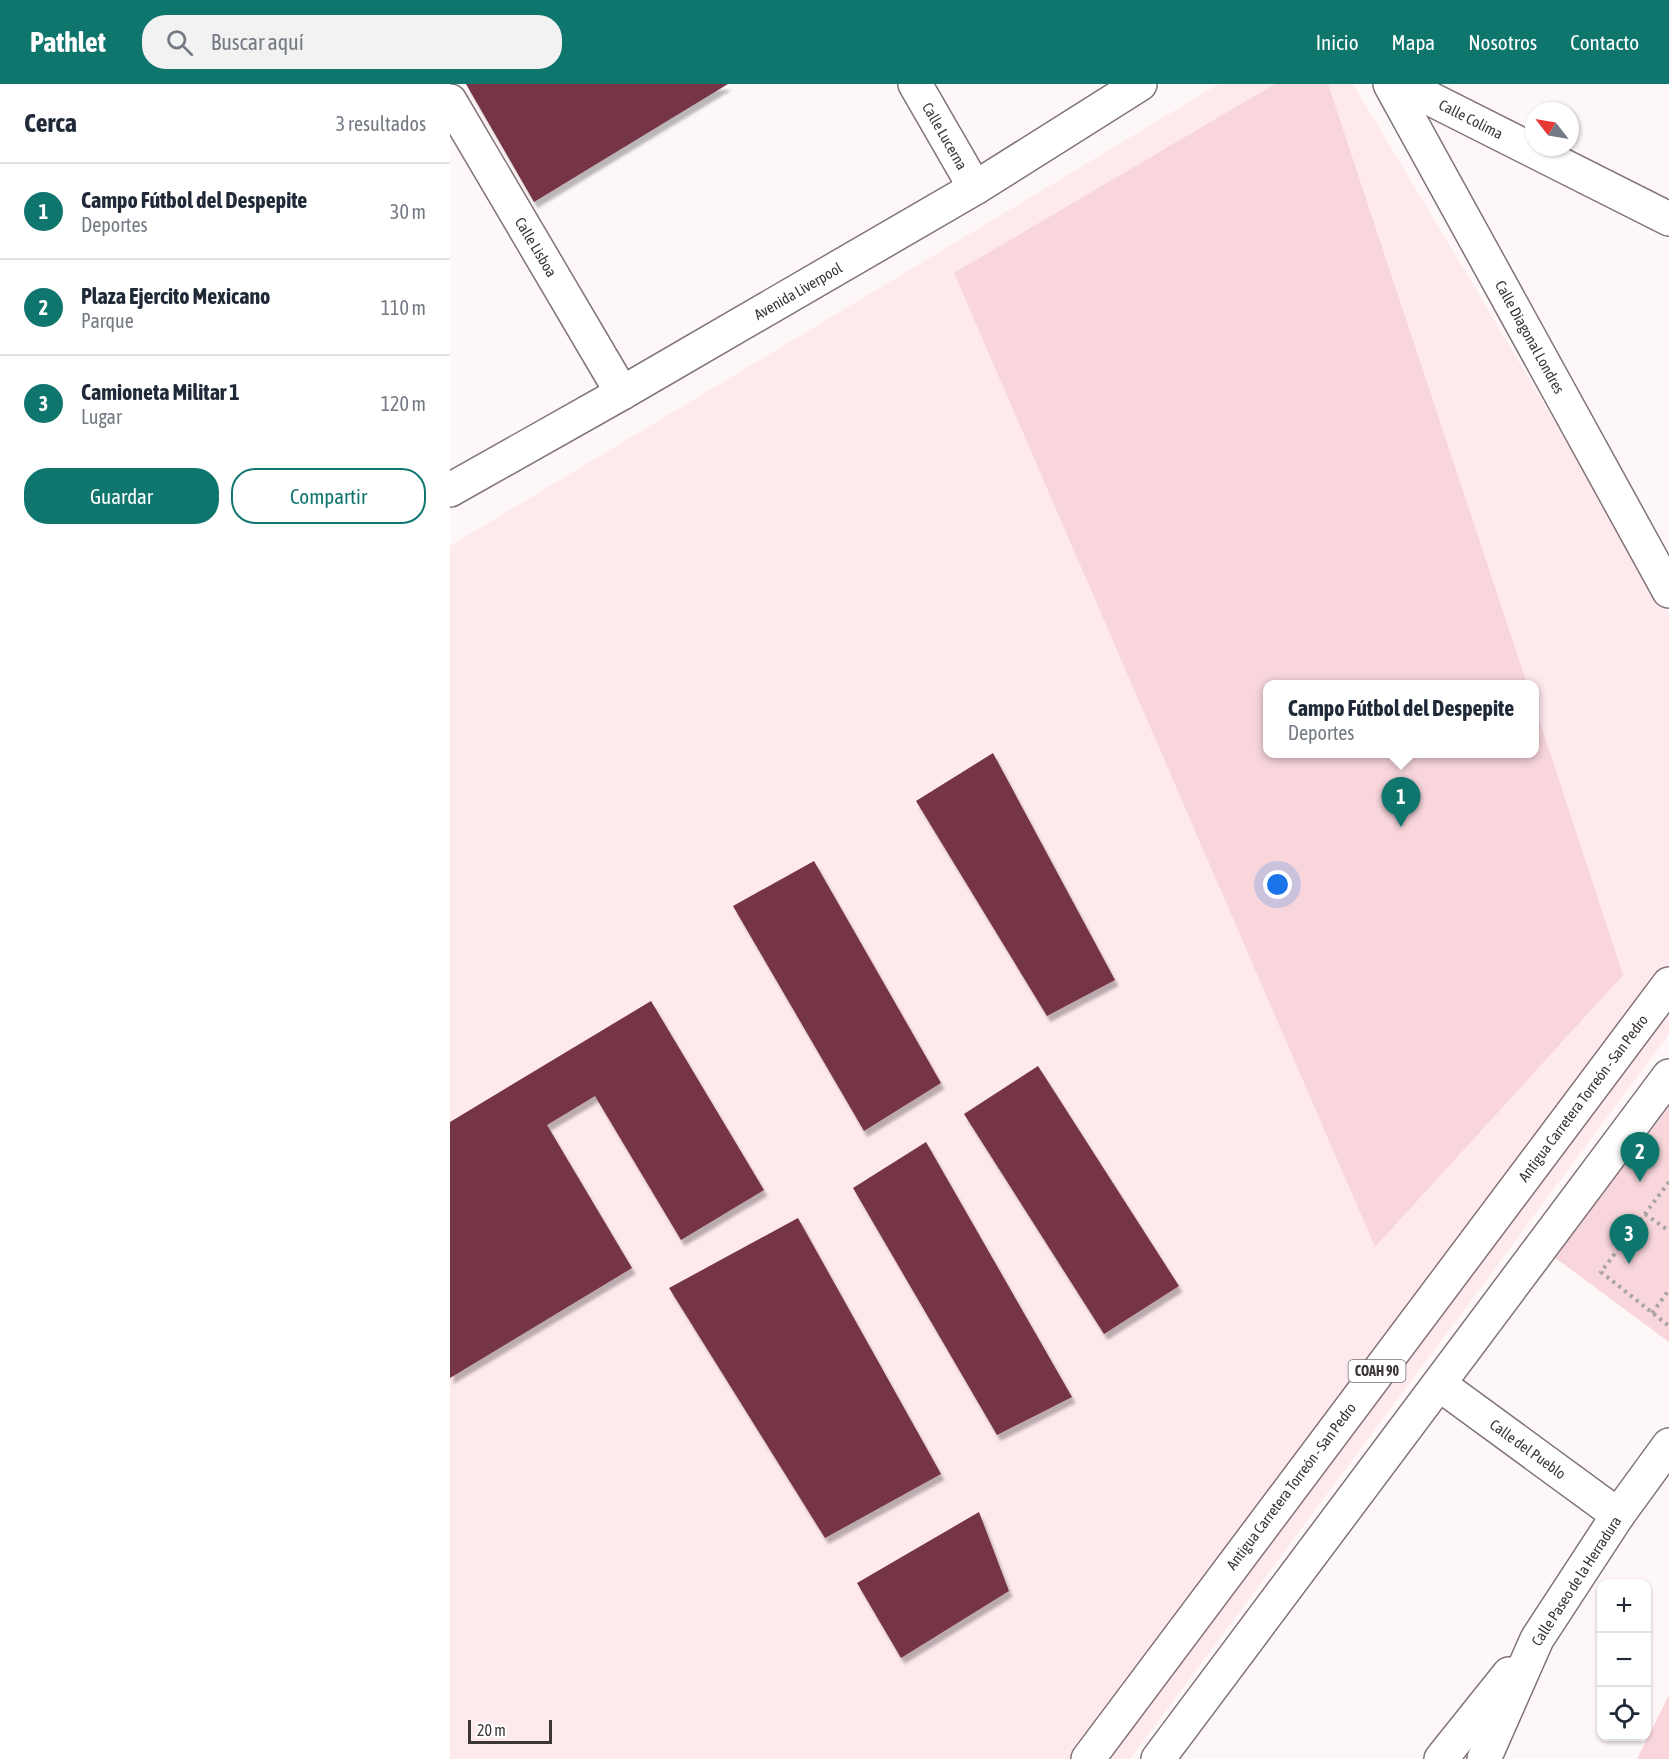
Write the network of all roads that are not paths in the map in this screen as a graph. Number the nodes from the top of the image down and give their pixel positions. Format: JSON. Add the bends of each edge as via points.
{"nodes":[{"id":1,"x":915,"y":84,"type":"edge"},
{"id":2,"x":1140,"y":84,"type":"edge"},
{"id":3,"x":1390,"y":84,"type":"edge"},
{"id":4,"x":1401,"y":84,"type":"edge"},
{"id":5,"x":450,"y":101,"type":"edge"},
{"id":6,"x":975,"y":188,"type":"junction"},
{"id":7,"x":1669,"y":219,"type":"edge"},
{"id":8,"x":622,"y":393,"type":"junction"},
{"id":9,"x":450,"y":490,"type":"edge"},
{"id":10,"x":1669,"y":591,"type":"edge"},
{"id":11,"x":1669,"y":984,"type":"edge"},
{"id":12,"x":1669,"y":1076,"type":"edge"},
{"id":13,"x":1439,"y":1384,"type":"junction"},
{"id":14,"x":1669,"y":1445,"type":"edge"},
{"id":15,"x":1618,"y":1515,"type":"junction"},
{"id":16,"x":1537,"y":1639,"type":"junction"},
{"id":17,"x":1088,"y":1759,"type":"edge"},
{"id":18,"x":1158,"y":1759,"type":"edge"},
{"id":19,"x":1441,"y":1759,"type":"edge"},
{"id":20,"x":1484,"y":1759,"type":"edge"}],
"edges":[{"from":1,"to":6,"type":"street","name":"Calle Lucerna"},
{"from":2,"to":6,"type":"street","name":"Avenida Liverpool"},
{"from":3,"to":10,"type":"street","name":"Calle Diagonal Londres"},
{"from":4,"to":7,"type":"street","name":"Calle Colima"},
{"from":5,"to":8,"type":"street","name":"Calle Lisboa"},
{"from":6,"to":8,"type":"street","name":"Avenida Liverpool"},
{"from":8,"to":9,"type":"street","name":"Avenida Liverpool"},
{"from":11,"to":17,"type":"street","name":"Antigua Carretera Torreón - San Pedro","number":"COAH 90"},
{"from":12,"to":13,"type":"street"},
{"from":13,"to":15,"type":"street","name":"Calle del Pueblo"},
{"from":13,"to":18,"type":"street"},
{"from":14,"to":15,"type":"street","name":"Calle Paseo de la Herradura"},
{"from":15,"to":16,"type":"street","name":"Calle Paseo de la Herradura"},
{"from":16,"to":19,"type":"street"},
{"from":16,"to":20,"type":"street","name":"Calle Paseo de la Herradura"}]}
